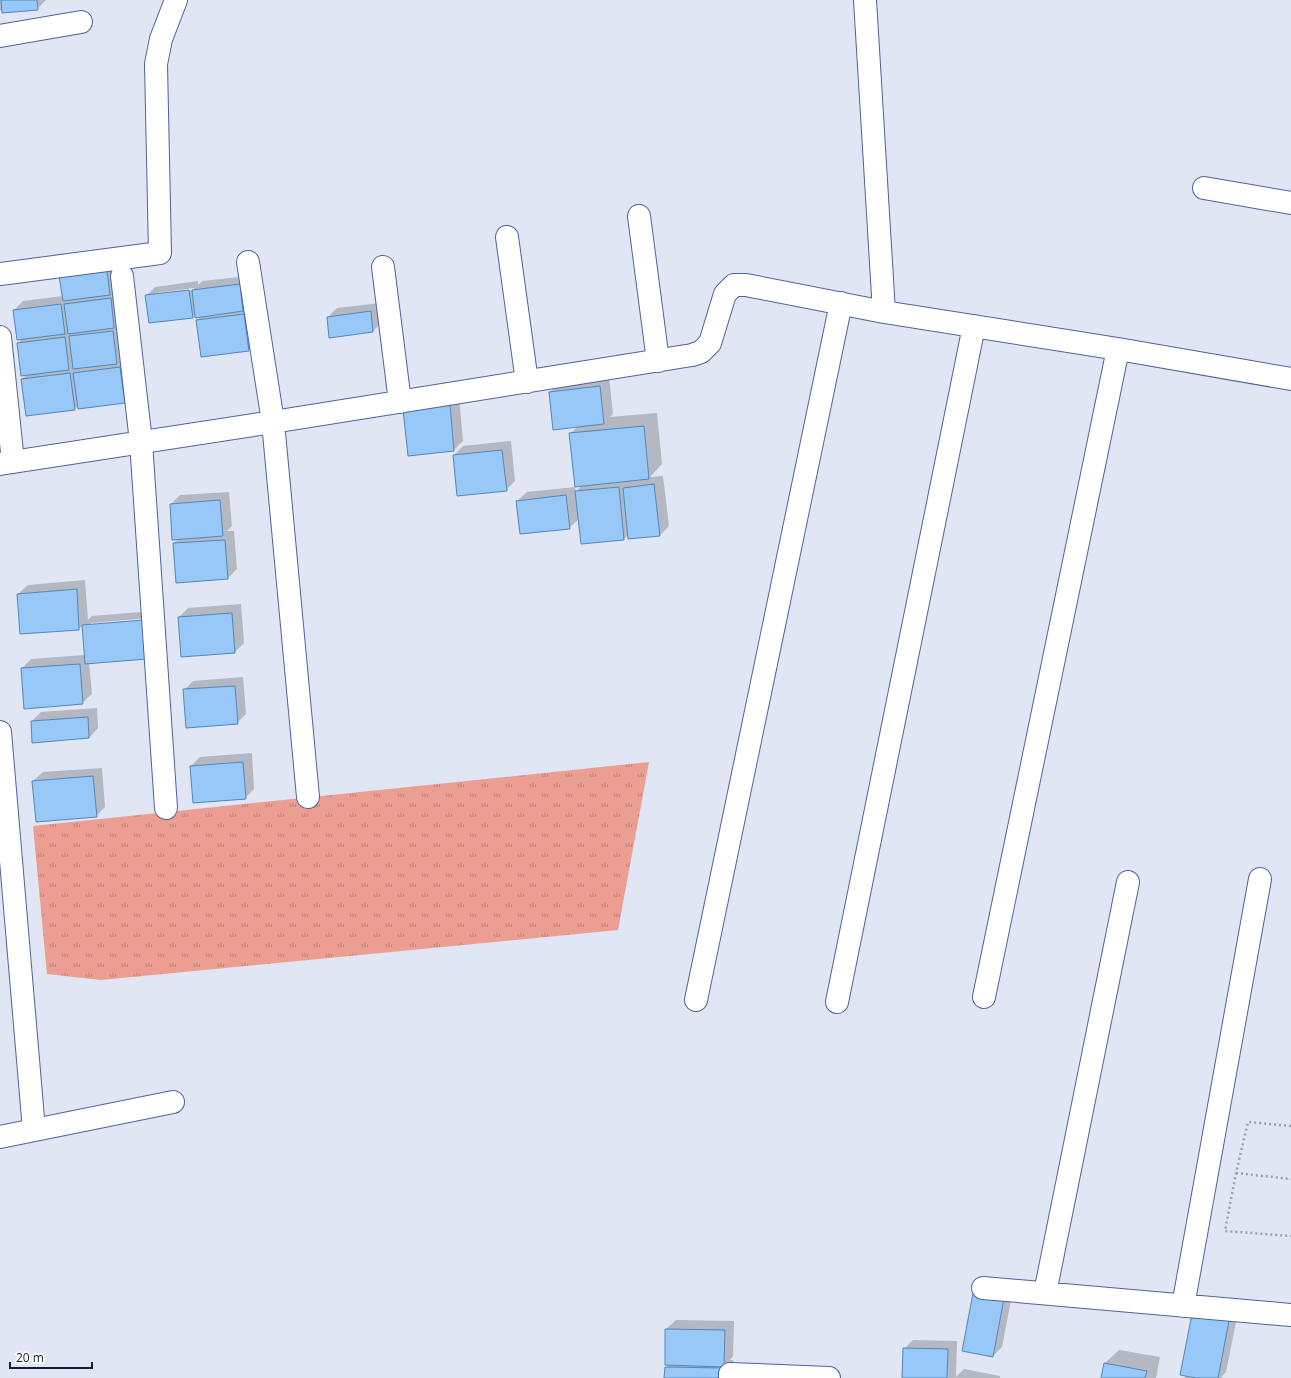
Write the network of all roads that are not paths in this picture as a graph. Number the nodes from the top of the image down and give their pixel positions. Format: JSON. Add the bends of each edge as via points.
{"nodes":[{"id":1,"x":176,"y":0,"type":"edge"},
{"id":2,"x":865,"y":0,"type":"edge"},
{"id":3,"x":81,"y":22,"type":"dead end"},
{"id":4,"x":0,"y":36,"type":"edge"},
{"id":5,"x":1204,"y":188,"type":"dead end"},
{"id":6,"x":1291,"y":203,"type":"edge"},
{"id":7,"x":639,"y":216,"type":"dead end"},
{"id":8,"x":507,"y":237,"type":"dead end"},
{"id":9,"x":248,"y":262,"type":"dead end"},
{"id":10,"x":383,"y":266,"type":"dead end"},
{"id":11,"x":0,"y":274,"type":"edge"},
{"id":12,"x":122,"y":276,"type":"dead end"},
{"id":13,"x":841,"y":303,"type":"junction"},
{"id":14,"x":884,"y":312,"type":"junction"},
{"id":15,"x":974,"y":326,"type":"junction"},
{"id":16,"x":0,"y":337,"type":"edge"},
{"id":17,"x":1118,"y":349,"type":"junction"},
{"id":18,"x":658,"y":361,"type":"junction"},
{"id":19,"x":1291,"y":379,"type":"edge"},
{"id":20,"x":527,"y":382,"type":"junction"},
{"id":21,"x":400,"y":402,"type":"junction"},
{"id":22,"x":273,"y":422,"type":"junction"},
{"id":23,"x":141,"y":442,"type":"junction"},
{"id":24,"x":6,"y":463,"type":"edge"},
{"id":25,"x":0,"y":732,"type":"edge"},
{"id":26,"x":308,"y":797,"type":"dead end"},
{"id":27,"x":166,"y":808,"type":"dead end"},
{"id":28,"x":1260,"y":879,"type":"dead end"},
{"id":29,"x":1128,"y":882,"type":"dead end"},
{"id":30,"x":9,"y":943,"type":"edge"},
{"id":31,"x":984,"y":997,"type":"dead end"},
{"id":32,"x":696,"y":1000,"type":"dead end"},
{"id":33,"x":837,"y":1002,"type":"dead end"},
{"id":34,"x":173,"y":1102,"type":"dead end"},
{"id":35,"x":34,"y":1130,"type":"junction"},
{"id":36,"x":0,"y":1137,"type":"edge"},
{"id":37,"x":983,"y":1288,"type":"dead end"},
{"id":38,"x":1045,"y":1293,"type":"junction"},
{"id":39,"x":1183,"y":1306,"type":"junction"},
{"id":40,"x":1291,"y":1315,"type":"edge"},
{"id":41,"x":730,"y":1378,"type":"edge"},
{"id":42,"x":829,"y":1378,"type":"edge"}],
"edges":[{"from":1,"to":11,"type":"street","via":[[161,39],[156,64],[160,254]]},
{"from":2,"to":14,"type":"street"},
{"from":3,"to":4,"type":"street"},
{"from":5,"to":6,"type":"street"},
{"from":7,"to":18,"type":"street"},
{"from":8,"to":20,"type":"street"},
{"from":9,"to":22,"type":"street"},
{"from":10,"to":21,"type":"street"},
{"from":12,"to":23,"type":"street"},
{"from":13,"to":14,"type":"street"},
{"from":13,"to":18,"type":"street","via":[[746,285],[734,286],[725,294],[710,343],[701,352]]},
{"from":13,"to":32,"type":"street"},
{"from":14,"to":15,"type":"street"},
{"from":15,"to":17,"type":"street"},
{"from":15,"to":33,"type":"street"},
{"from":16,"to":24,"type":"street"},
{"from":17,"to":19,"type":"street"},
{"from":17,"to":31,"type":"street"},
{"from":18,"to":20,"type":"street"},
{"from":20,"to":21,"type":"street"},
{"from":21,"to":22,"type":"street"},
{"from":22,"to":23,"type":"street"},
{"from":22,"to":26,"type":"street"},
{"from":23,"to":24,"type":"street"},
{"from":23,"to":27,"type":"street"},
{"from":25,"to":30,"type":"street"},
{"from":28,"to":39,"type":"street"},
{"from":29,"to":38,"type":"street"},
{"from":30,"to":35,"type":"street"},
{"from":34,"to":35,"type":"street"},
{"from":35,"to":36,"type":"street"},
{"from":37,"to":38,"type":"street"},
{"from":38,"to":39,"type":"street"},
{"from":39,"to":40,"type":"street"},
{"from":41,"to":42,"type":"street","via":[[730,1374]]}]}
